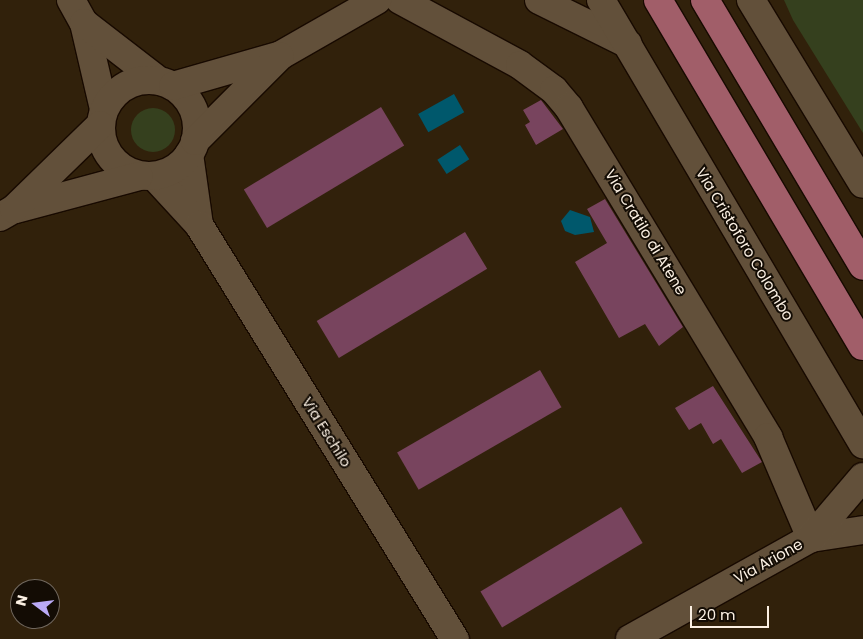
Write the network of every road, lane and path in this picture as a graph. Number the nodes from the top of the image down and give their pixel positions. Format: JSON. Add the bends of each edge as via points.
{"nodes":[{"id":1,"x":71,"y":0,"type":"edge"},
{"id":2,"x":377,"y":0,"type":"edge"},
{"id":3,"x":400,"y":0,"type":"edge"},
{"id":4,"x":539,"y":0,"type":"edge"},
{"id":5,"x":601,"y":0,"type":"edge"},
{"id":6,"x":658,"y":0,"type":"edge"},
{"id":7,"x":705,"y":0,"type":"edge"},
{"id":8,"x":758,"y":6,"type":"edge"},
{"id":9,"x":84,"y":23,"type":"junction"},
{"id":10,"x":628,"y":44,"type":"junction"},
{"id":11,"x":281,"y":55,"type":"junction"},
{"id":12,"x":166,"y":83,"type":"junction"},
{"id":13,"x":102,"y":117,"type":"junction"},
{"id":14,"x":192,"y":148,"type":"junction"},
{"id":15,"x":147,"y":176,"type":"junction"},
{"id":16,"x":863,"y":184,"type":"edge"},
{"id":17,"x":7,"y":213,"type":"edge"},
{"id":18,"x":199,"y":225,"type":"junction"},
{"id":19,"x":863,"y":266,"type":"edge"},
{"id":20,"x":863,"y":346,"type":"edge"},
{"id":21,"x":863,"y":444,"type":"edge"},
{"id":22,"x":863,"y":477,"type":"edge"},
{"id":23,"x":863,"y":530,"type":"edge"},
{"id":24,"x":810,"y":538,"type":"junction"},
{"id":25,"x":455,"y":639,"type":"edge"},
{"id":26,"x":630,"y":639,"type":"edge"}],
"edges":[{"from":1,"to":9,"type":"street"},
{"from":2,"to":11,"type":"street"},
{"from":3,"to":24,"type":"street","name":"Via Cratilo di Atene","via":[[520,65],[554,90],[569,108],[768,437]]},
{"from":4,"to":10,"type":"street"},
{"from":5,"to":10,"type":"street","name":"Via Cristoforo Colombo"},
{"from":6,"to":20,"type":"main road"},
{"from":7,"to":19,"type":"main road"},
{"from":8,"to":16,"type":"street"},
{"from":9,"to":12,"type":"street"},
{"from":9,"to":13,"type":"street"},
{"from":10,"to":21,"type":"street","name":"Via Cristoforo Colombo"},
{"from":11,"to":12,"type":"street"},
{"from":11,"to":14,"type":"street"},
{"from":12,"to":13,"type":"street","via":[[126,85]]},
{"from":12,"to":14,"type":"street","via":[[193,108]]},
{"from":13,"to":15,"type":"street","via":[[108,154],[127,172]]},
{"from":13,"to":17,"type":"street"},
{"from":14,"to":15,"type":"street","via":[[180,165]]},
{"from":14,"to":18,"type":"street"},
{"from":15,"to":17,"type":"street"},
{"from":15,"to":18,"type":"street"},
{"from":18,"to":25,"type":"street","name":"Via Eschilo"},
{"from":22,"to":24,"type":"street","name":"Via Arione"},
{"from":23,"to":24,"type":"street"},
{"from":24,"to":26,"type":"street","name":"Via Arione"}]}
